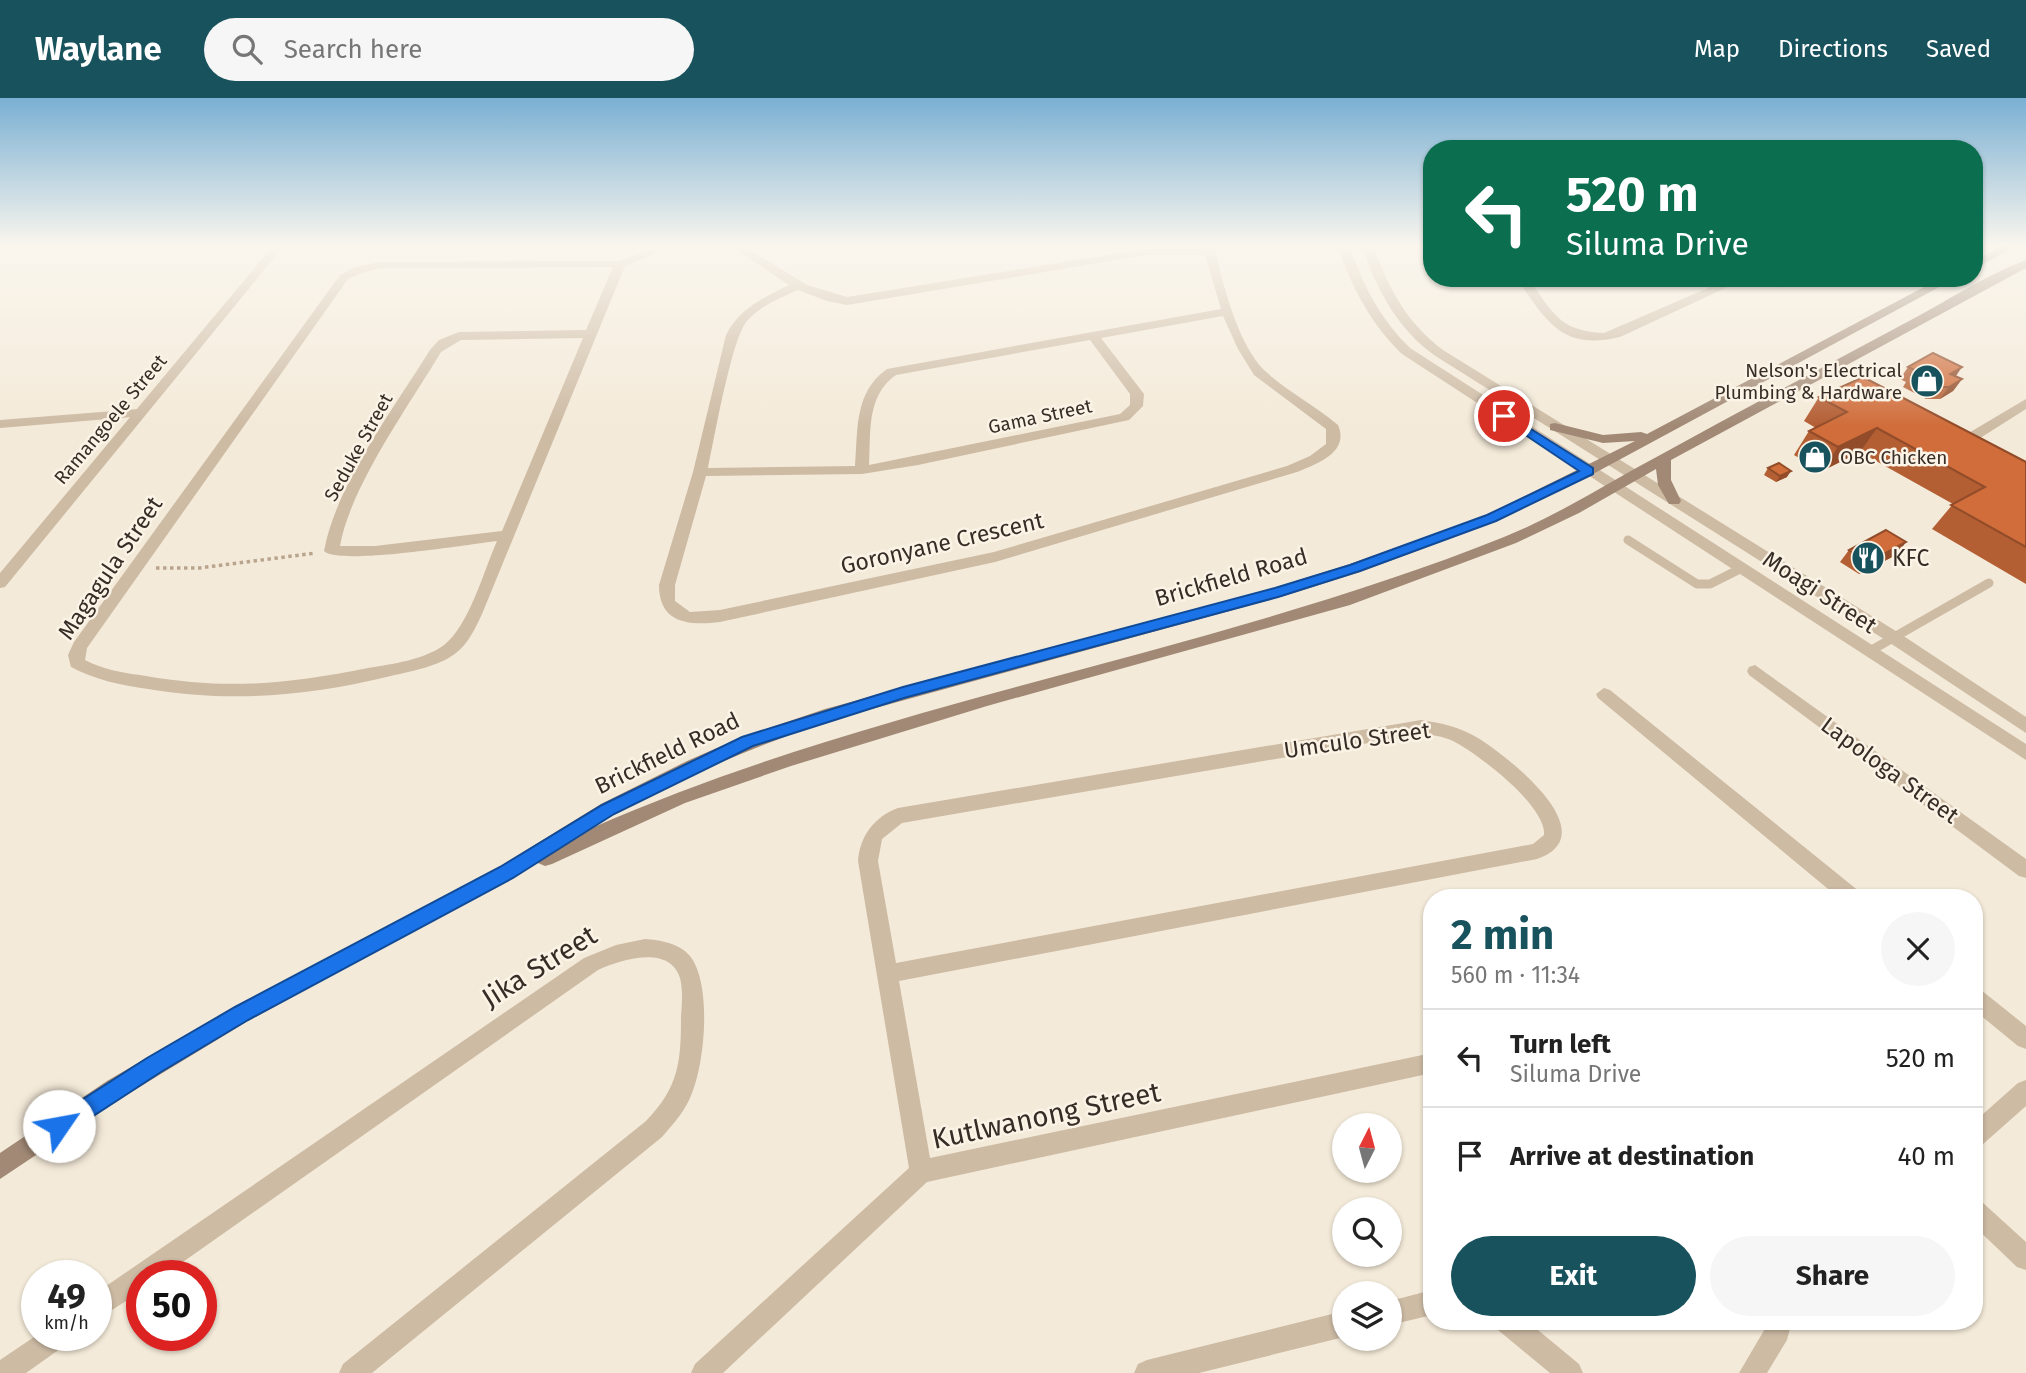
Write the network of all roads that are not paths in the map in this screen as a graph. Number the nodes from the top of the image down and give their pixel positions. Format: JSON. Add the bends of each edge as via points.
{"nodes":[{"id":1,"x":228,"y":306,"type":"edge"},
{"id":2,"x":322,"y":306,"type":"edge"},
{"id":3,"x":603,"y":306,"type":"edge"},
{"id":4,"x":758,"y":306,"type":"edge"},
{"id":5,"x":1227,"y":306,"type":"edge"},
{"id":6,"x":1371,"y":306,"type":"edge"},
{"id":7,"x":1397,"y":306,"type":"edge"},
{"id":8,"x":1543,"y":306,"type":"edge"},
{"id":9,"x":1680,"y":306,"type":"edge"},
{"id":10,"x":1897,"y":306,"type":"edge"},
{"id":11,"x":1944,"y":306,"type":"edge"},
{"id":12,"x":1228,"y":311,"type":"junction"},
{"id":13,"x":591,"y":334,"type":"junction"},
{"id":14,"x":1093,"y":335,"type":"junction"},
{"id":15,"x":2026,"y":403,"type":"edge"},
{"id":16,"x":139,"y":413,"type":"junction"},
{"id":17,"x":0,"y":424,"type":"edge"},
{"id":18,"x":1555,"y":427,"type":"junction"},
{"id":19,"x":1661,"y":430,"type":"junction"},
{"id":20,"x":1664,"y":458,"type":"junction"},
{"id":21,"x":1607,"y":459,"type":"junction"},
{"id":22,"x":1981,"y":463,"type":"edge"},
{"id":23,"x":862,"y":470,"type":"junction"},
{"id":24,"x":1588,"y":471,"type":"junction"},
{"id":25,"x":700,"y":472,"type":"junction"},
{"id":26,"x":1634,"y":476,"type":"junction"},
{"id":27,"x":1614,"y":487,"type":"junction"},
{"id":28,"x":1674,"y":501,"type":"junction"},
{"id":29,"x":508,"y":535,"type":"junction"},
{"id":30,"x":1628,"y":540,"type":"dead end"},
{"id":31,"x":1742,"y":568,"type":"junction"},
{"id":32,"x":6,"y":569,"type":"edge"},
{"id":33,"x":0,"y":583,"type":"edge"},
{"id":34,"x":1989,"y":583,"type":"dead end"},
{"id":35,"x":1893,"y":637,"type":"junction"},
{"id":36,"x":1870,"y":651,"type":"junction"},
{"id":37,"x":1755,"y":671,"type":"dead end"},
{"id":38,"x":1604,"y":694,"type":"dead end"},
{"id":39,"x":2026,"y":726,"type":"edge"},
{"id":40,"x":2026,"y":753,"type":"edge"},
{"id":41,"x":2026,"y":870,"type":"edge"},
{"id":42,"x":506,"y":873,"type":"junction"},
{"id":43,"x":1842,"y":889,"type":"edge"},
{"id":44,"x":888,"y":974,"type":"junction"},
{"id":45,"x":1983,"y":1004,"type":"edge"},
{"id":46,"x":2026,"y":1039,"type":"edge"},
{"id":47,"x":1423,"y":1065,"type":"edge"},
{"id":48,"x":2026,"y":1091,"type":"edge"},
{"id":49,"x":1983,"y":1129,"type":"edge"},
{"id":50,"x":0,"y":1167,"type":"edge"},
{"id":51,"x":921,"y":1172,"type":"junction"},
{"id":52,"x":1983,"y":1218,"type":"edge"},
{"id":53,"x":2026,"y":1258,"type":"edge"},
{"id":54,"x":165,"y":1260,"type":"edge"},
{"id":55,"x":1423,"y":1305,"type":"edge"},
{"id":56,"x":1402,"y":1310,"type":"edge"},
{"id":57,"x":1332,"y":1327,"type":"edge"},
{"id":58,"x":1518,"y":1330,"type":"edge"},
{"id":59,"x":1778,"y":1330,"type":"edge"},
{"id":60,"x":35,"y":1351,"type":"edge"},
{"id":61,"x":4,"y":1373,"type":"edge"},
{"id":62,"x":352,"y":1373,"type":"edge"},
{"id":63,"x":704,"y":1373,"type":"edge"},
{"id":64,"x":1147,"y":1373,"type":"edge"},
{"id":65,"x":1570,"y":1373,"type":"edge"},
{"id":66,"x":1752,"y":1373,"type":"edge"}],
"edges":[{"from":1,"to":16,"type":"street","name":"Ramangoele Street"},
{"from":2,"to":29,"type":"street","name":"Magagula Street","via":[[80,646],[78,663],[95,672],[227,691],[411,667],[447,652],[463,635]]},
{"from":3,"to":13,"type":"street","name":"Magagula Street"},
{"from":4,"to":25,"type":"street","name":"Goronyane Crescent","via":[[736,324]]},
{"from":5,"to":12,"type":"street","name":"Goronyane Crescent"},
{"from":6,"to":24,"type":"street","name":"Moagi Street","via":[[1390,337],[1406,351]]},
{"from":7,"to":18,"type":"street","name":"Moagi Street","via":[[1418,336]]},
{"from":8,"to":9,"type":"street","via":[[1558,326],[1592,337],[1628,331]]},
{"from":10,"to":19,"type":"main road","name":"Brickfield Road"},
{"from":11,"to":20,"type":"main road","name":"Brickfield Road"},
{"from":12,"to":14,"type":"street"},
{"from":12,"to":25,"type":"street","name":"Goronyane Crescent","via":[[1254,368],[1332,428],[1334,444],[1328,451],[1292,469],[995,557],[698,618],[673,610],[666,595]]},
{"from":13,"to":29,"type":"street","name":"Magagula Street"},
{"from":13,"to":29,"type":"street","name":"Seduke Street","via":[[459,336],[443,343],[349,499],[333,534],[332,551],[375,551]]},
{"from":14,"to":23,"type":"street","via":[[883,376],[869,396]]},
{"from":14,"to":23,"type":"street","name":"Gama Street","via":[[1137,394],[1136,407],[1124,417]]},
{"from":15,"to":22,"type":"street","via":[[1967,442]]},
{"from":16,"to":17,"type":"street"},
{"from":16,"to":32,"type":"street","name":"Ramangoele Street"},
{"from":18,"to":19,"type":"main road","via":[[1603,439]]},
{"from":18,"to":21,"type":"street","name":"Moagi Street"},
{"from":19,"to":21,"type":"main road","name":"Brickfield Road"},
{"from":20,"to":26,"type":"main road","name":"Brickfield Road"},
{"from":20,"to":28,"type":"main road","via":[[1661,472]]},
{"from":21,"to":24,"type":"main road","name":"Brickfield Road"},
{"from":21,"to":26,"type":"street","name":"Moagi Street"},
{"from":23,"to":25,"type":"street","name":"Gama Street"},
{"from":24,"to":27,"type":"street","name":"Moagi Street"},
{"from":24,"to":42,"type":"main road","name":"Brickfield Road","via":[[1492,518],[1355,568],[903,692],[748,742],[608,809]]},
{"from":26,"to":27,"type":"main road","name":"Brickfield Road"},
{"from":26,"to":28,"type":"street","name":"Moagi Street"},
{"from":27,"to":31,"type":"street","name":"Moagi Street"},
{"from":27,"to":42,"type":"main road","name":"Brickfield Road","via":[[1511,540],[1403,581],[775,764],[679,797]]},
{"from":28,"to":35,"type":"street","name":"Moagi Street"},
{"from":30,"to":31,"type":"lane","via":[[1697,584],[1710,584]]},
{"from":31,"to":36,"type":"street","name":"Moagi Street"},
{"from":32,"to":33,"type":"street","name":"Ramangoele Street"},
{"from":34,"to":35,"type":"lane"},
{"from":35,"to":36,"type":"lane"},
{"from":35,"to":39,"type":"street","name":"Moagi Street"},
{"from":36,"to":40,"type":"street","name":"Moagi Street"},
{"from":37,"to":41,"type":"street","name":"Lapologa Street"},
{"from":38,"to":43,"type":"street"},
{"from":42,"to":50,"type":"main road","name":"Brickfield Road","via":[[230,1020],[115,1089]]},
{"from":44,"to":44,"type":"street","name":"Umculo Street","via":[[868,849],[877,830],[898,816],[1436,727],[1468,738],[1540,802],[1554,827],[1549,846],[1537,851]]},
{"from":44,"to":51,"type":"street","name":"Umculo Street"},
{"from":45,"to":46,"type":"street"},
{"from":47,"to":51,"type":"street","name":"Kutlwanong Street"},
{"from":48,"to":49,"type":"street"},
{"from":51,"to":63,"type":"street","name":"Kutlwanong Street"},
{"from":52,"to":53,"type":"street"},
{"from":54,"to":62,"type":"street","name":"Jika Street","via":[[591,964],[638,949],[674,954],[690,976],[692,1050],[690,1074],[673,1111]]},
{"from":55,"to":56,"type":"street"},
{"from":57,"to":64,"type":"street"},
{"from":58,"to":65,"type":"street"},
{"from":59,"to":66,"type":"street"},
{"from":60,"to":61,"type":"street"}]}
